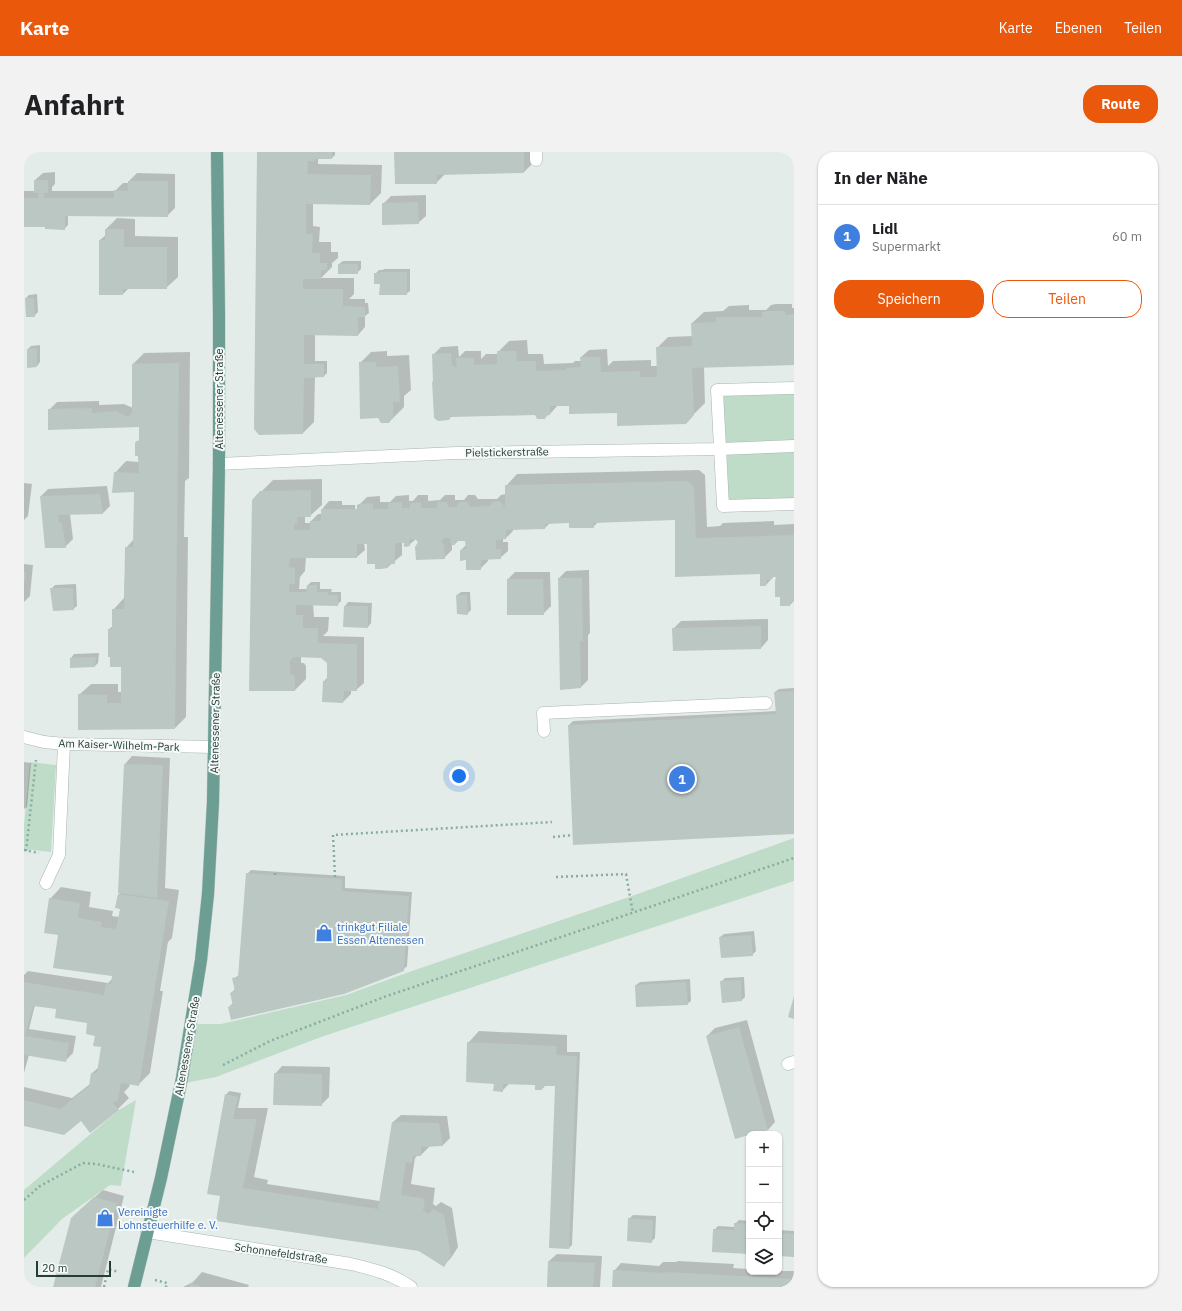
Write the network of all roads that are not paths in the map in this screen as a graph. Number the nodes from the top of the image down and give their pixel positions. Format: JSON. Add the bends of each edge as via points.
{"nodes":[{"id":1,"x":217,"y":152,"type":"edge"},
{"id":2,"x":794,"y":388,"type":"edge"},
{"id":3,"x":794,"y":446,"type":"edge"},
{"id":4,"x":720,"y":449,"type":"junction"},
{"id":5,"x":219,"y":464,"type":"junction"},
{"id":6,"x":794,"y":504,"type":"edge"},
{"id":7,"x":766,"y":703,"type":"dead end"},
{"id":8,"x":544,"y":731,"type":"dead end"},
{"id":9,"x":24,"y":737,"type":"edge"},
{"id":10,"x":64,"y":744,"type":"junction"},
{"id":11,"x":214,"y":747,"type":"junction"},
{"id":12,"x":46,"y":883,"type":"dead end"},
{"id":13,"x":147,"y":1232,"type":"junction"},
{"id":14,"x":134,"y":1287,"type":"edge"},
{"id":15,"x":411,"y":1287,"type":"edge"}],
"edges":[{"from":1,"to":5,"type":"main road","name":"Altenessener Straße"},
{"from":2,"to":4,"type":"street","via":[[717,390]]},
{"from":3,"to":4,"type":"street","name":"Pielstickerstraße"},
{"from":4,"to":5,"type":"street","name":"Pielstickerstraße","via":[[456,453]]},
{"from":4,"to":6,"type":"street","via":[[723,506]]},
{"from":5,"to":11,"type":"main road","name":"Altenessener Straße"},
{"from":7,"to":8,"type":"street","via":[[543,713]]},
{"from":9,"to":10,"type":"street","name":"Am Kaiser-Wilhelm-Park"},
{"from":10,"to":11,"type":"street","name":"Am Kaiser-Wilhelm-Park"},
{"from":10,"to":12,"type":"street","via":[[59,856]]},
{"from":11,"to":13,"type":"main road","name":"Altenessener Straße","via":[[208,894],[201,960],[182,1078]]},
{"from":13,"to":14,"type":"main road","name":"Altenessener Straße"},
{"from":13,"to":15,"type":"street","name":"Schonnefeldstraße","via":[[351,1264],[376,1270],[402,1280]]}]}
